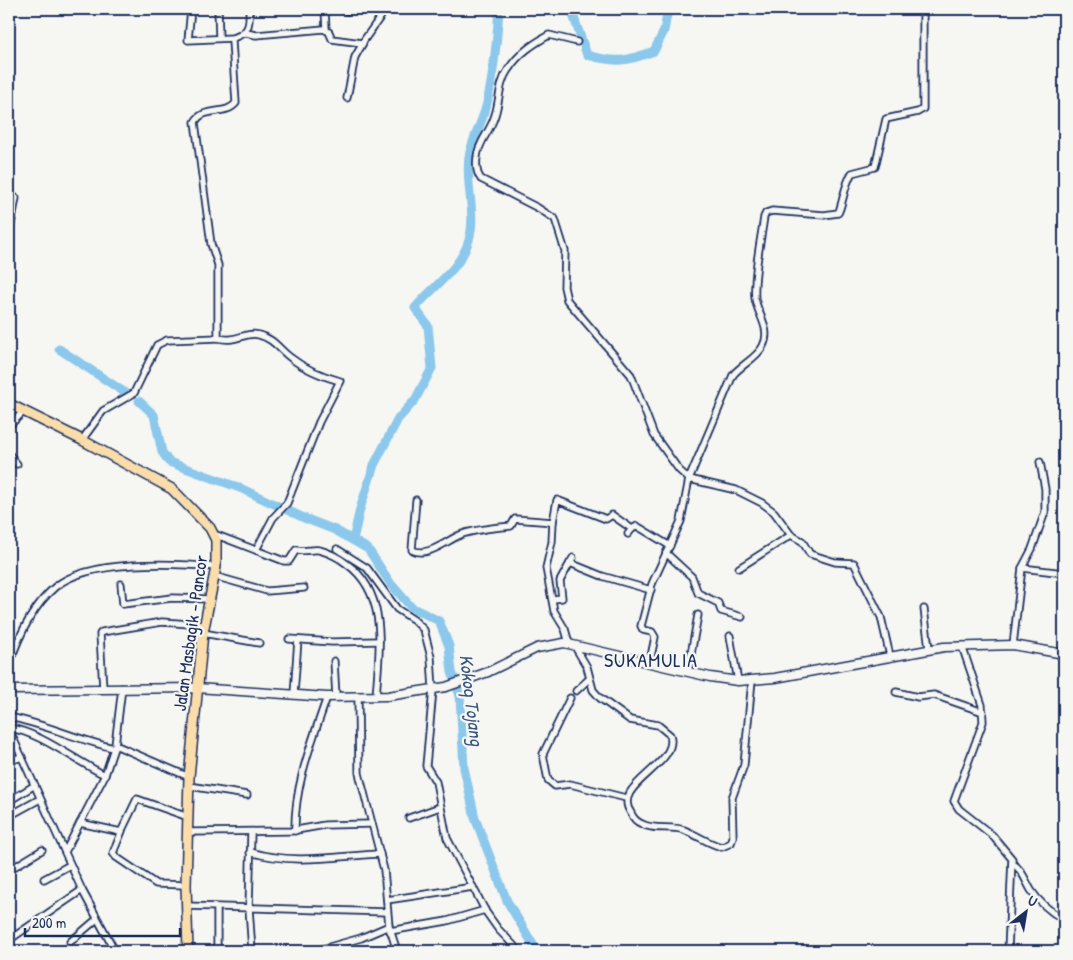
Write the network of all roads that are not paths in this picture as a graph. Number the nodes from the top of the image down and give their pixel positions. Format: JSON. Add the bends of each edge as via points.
{"nodes":[{"id":1,"x":191,"y":9,"type":"edge"},
{"id":2,"x":218,"y":9,"type":"edge"},
{"id":3,"x":249,"y":9,"type":"edge"},
{"id":4,"x":325,"y":9,"type":"edge"},
{"id":5,"x":386,"y":9,"type":"edge"},
{"id":6,"x":923,"y":9,"type":"edge"},
{"id":7,"x":326,"y":30,"type":"junction"},
{"id":8,"x":246,"y":33,"type":"junction"},
{"id":9,"x":219,"y":38,"type":"junction"},
{"id":10,"x":233,"y":38,"type":"junction"},
{"id":11,"x":577,"y":42,"type":"dead end"},
{"id":12,"x":363,"y":43,"type":"junction"},
{"id":13,"x":347,"y":98,"type":"dead end"},
{"id":14,"x":16,"y":198,"type":"dead end"},
{"id":15,"x":9,"y":235,"type":"edge"},
{"id":16,"x":218,"y":338,"type":"junction"},
{"id":17,"x":9,"y":404,"type":"edge"},
{"id":18,"x":24,"y":411,"type":"junction"},
{"id":19,"x":9,"y":426,"type":"edge"},
{"id":20,"x":82,"y":440,"type":"junction"},
{"id":21,"x":9,"y":454,"type":"edge"},
{"id":22,"x":1040,"y":462,"type":"dead end"},
{"id":23,"x":17,"y":464,"type":"dead end"},
{"id":24,"x":689,"y":479,"type":"junction"},
{"id":25,"x":416,"y":500,"type":"dead end"},
{"id":26,"x":553,"y":522,"type":"junction"},
{"id":27,"x":214,"y":534,"type":"junction"},
{"id":28,"x":791,"y":535,"type":"junction"},
{"id":29,"x":670,"y":546,"type":"junction"},
{"id":30,"x":337,"y":549,"type":"dead end"},
{"id":31,"x":256,"y":550,"type":"junction"},
{"id":32,"x":666,"y":553,"type":"junction"},
{"id":33,"x":216,"y":566,"type":"junction"},
{"id":34,"x":739,"y":568,"type":"dead end"},
{"id":35,"x":1022,"y":568,"type":"junction"},
{"id":36,"x":1064,"y":573,"type":"edge"},
{"id":37,"x":214,"y":576,"type":"junction"},
{"id":38,"x":120,"y":584,"type":"dead end"},
{"id":39,"x":304,"y":588,"type":"dead end"},
{"id":40,"x":651,"y":590,"type":"junction"},
{"id":41,"x":209,"y":599,"type":"junction"},
{"id":42,"x":552,"y":599,"type":"junction"},
{"id":43,"x":924,"y":609,"type":"dead end"},
{"id":44,"x":698,"y":615,"type":"dead end"},
{"id":45,"x":742,"y":617,"type":"dead end"},
{"id":46,"x":204,"y":629,"type":"junction"},
{"id":47,"x":730,"y":636,"type":"dead end"},
{"id":48,"x":289,"y":639,"type":"dead end"},
{"id":49,"x":298,"y":640,"type":"junction"},
{"id":50,"x":379,"y":641,"type":"junction"},
{"id":51,"x":259,"y":643,"type":"dead end"},
{"id":52,"x":571,"y":643,"type":"junction"},
{"id":53,"x":1013,"y":645,"type":"junction"},
{"id":54,"x":962,"y":646,"type":"junction"},
{"id":55,"x":929,"y":648,"type":"junction"},
{"id":56,"x":1064,"y":654,"type":"edge"},
{"id":57,"x":890,"y":656,"type":"junction"},
{"id":58,"x":334,"y":661,"type":"dead end"},
{"id":59,"x":650,"y":661,"type":"junction"},
{"id":60,"x":9,"y":665,"type":"edge"},
{"id":61,"x":688,"y":671,"type":"junction"},
{"id":62,"x":589,"y":679,"type":"junction"},
{"id":63,"x":752,"y":680,"type":"junction"},
{"id":64,"x":738,"y":681,"type":"junction"},
{"id":65,"x":122,"y":688,"type":"junction"},
{"id":66,"x":197,"y":688,"type":"junction"},
{"id":67,"x":104,"y":689,"type":"junction"},
{"id":68,"x":9,"y":690,"type":"edge"},
{"id":69,"x":433,"y":690,"type":"junction"},
{"id":70,"x":576,"y":691,"type":"dead end"},
{"id":71,"x":896,"y":692,"type":"dead end"},
{"id":72,"x":294,"y":694,"type":"junction"},
{"id":73,"x":336,"y":696,"type":"junction"},
{"id":74,"x":327,"y":697,"type":"junction"},
{"id":75,"x":358,"y":697,"type":"junction"},
{"id":76,"x":376,"y":697,"type":"junction"},
{"id":77,"x":570,"y":698,"type":"dead end"},
{"id":78,"x":983,"y":712,"type":"junction"},
{"id":79,"x":9,"y":717,"type":"edge"},
{"id":80,"x":9,"y":728,"type":"edge"},
{"id":81,"x":114,"y":747,"type":"junction"},
{"id":82,"x":22,"y":757,"type":"junction"},
{"id":83,"x":9,"y":761,"type":"edge"},
{"id":84,"x":105,"y":775,"type":"junction"},
{"id":85,"x":189,"y":782,"type":"junction"},
{"id":86,"x":34,"y":785,"type":"junction"},
{"id":87,"x":247,"y":795,"type":"dead end"},
{"id":88,"x":626,"y":798,"type":"junction"},
{"id":89,"x":40,"y":799,"type":"junction"},
{"id":90,"x":9,"y":801,"type":"edge"},
{"id":91,"x":438,"y":808,"type":"junction"},
{"id":92,"x":9,"y":816,"type":"edge"},
{"id":93,"x":188,"y":817,"type":"junction"},
{"id":94,"x":409,"y":818,"type":"dead end"},
{"id":95,"x":80,"y":823,"type":"junction"},
{"id":96,"x":372,"y":824,"type":"junction"},
{"id":97,"x":122,"y":831,"type":"junction"},
{"id":98,"x":295,"y":831,"type":"junction"},
{"id":99,"x":188,"y":832,"type":"junction"},
{"id":100,"x":251,"y":832,"type":"junction"},
{"id":101,"x":42,"y":850,"type":"dead end"},
{"id":102,"x":65,"y":852,"type":"junction"},
{"id":103,"x":250,"y":852,"type":"junction"},
{"id":104,"x":380,"y":854,"type":"junction"},
{"id":105,"x":1012,"y":863,"type":"junction"},
{"id":106,"x":70,"y":865,"type":"junction"},
{"id":107,"x":9,"y":870,"type":"edge"},
{"id":108,"x":44,"y":879,"type":"dead end"},
{"id":109,"x":186,"y":885,"type":"junction"},
{"id":110,"x":473,"y":888,"type":"junction"},
{"id":111,"x":82,"y":890,"type":"junction"},
{"id":112,"x":387,"y":900,"type":"junction"},
{"id":113,"x":186,"y":906,"type":"junction"},
{"id":114,"x":217,"y":908,"type":"junction"},
{"id":115,"x":250,"y":908,"type":"junction"},
{"id":116,"x":485,"y":910,"type":"junction"},
{"id":117,"x":387,"y":912,"type":"junction"},
{"id":118,"x":97,"y":919,"type":"junction"},
{"id":119,"x":1064,"y":920,"type":"edge"},
{"id":120,"x":390,"y":929,"type":"junction"},
{"id":121,"x":9,"y":940,"type":"edge"},
{"id":122,"x":70,"y":942,"type":"dead end"},
{"id":123,"x":334,"y":949,"type":"edge"},
{"id":124,"x":115,"y":951,"type":"edge"},
{"id":125,"x":188,"y":951,"type":"edge"},
{"id":126,"x":217,"y":951,"type":"edge"},
{"id":127,"x":252,"y":951,"type":"edge"},
{"id":128,"x":315,"y":951,"type":"edge"},
{"id":129,"x":397,"y":951,"type":"edge"},
{"id":130,"x":519,"y":951,"type":"edge"},
{"id":131,"x":1008,"y":951,"type":"edge"}],
"edges":[{"from":1,"to":9,"type":"street","via":[[188,40]]},
{"from":2,"to":9,"type":"street"},
{"from":3,"to":8,"type":"street","via":[[250,22]]},
{"from":4,"to":7,"type":"street"},
{"from":5,"to":12,"type":"street"},
{"from":6,"to":24,"type":"street","via":[[923,109],[886,119],[875,167],[852,173],[838,213],[772,211],[764,217],[755,297],[764,320],[765,341],[761,350],[733,375]]},
{"from":7,"to":8,"type":"street"},
{"from":7,"to":12,"type":"street","via":[[332,39]]},
{"from":8,"to":10,"type":"street"},
{"from":9,"to":10,"type":"street"},
{"from":10,"to":16,"type":"street","via":[[236,103],[229,109],[201,114],[195,122],[211,244],[219,272]]},
{"from":11,"to":24,"type":"street","via":[[549,35],[513,62],[505,74],[495,117],[479,148],[478,174],[481,179],[555,219],[565,251],[567,300],[631,375],[654,435],[676,467]]},
{"from":12,"to":13,"type":"street","via":[[355,56]]},
{"from":14,"to":15,"type":"street"},
{"from":16,"to":20,"type":"street","via":[[162,341],[134,393],[102,412]]},
{"from":16,"to":31,"type":"street","via":[[232,341],[248,334],[259,335],[275,343],[305,368],[338,380],[304,457],[301,473]]},
{"from":17,"to":18,"type":"main road","name":"Jalan Masbagik - Pancor"},
{"from":18,"to":19,"type":"street"},
{"from":18,"to":20,"type":"main road","name":"Jalan Masbagik - Pancor"},
{"from":20,"to":27,"type":"main road","name":"Jalan Masbagik - Pancor","via":[[172,489]]},
{"from":21,"to":23,"type":"street"},
{"from":22,"to":35,"type":"street","via":[[1045,512]]},
{"from":24,"to":28,"type":"street","via":[[736,490],[762,502]]},
{"from":24,"to":29,"type":"street","via":[[681,521]]},
{"from":25,"to":26,"type":"street","via":[[412,550],[419,552],[469,532],[511,526],[515,519]]},
{"from":26,"to":29,"type":"street","via":[[559,500],[606,520],[612,515],[630,532],[637,526]]},
{"from":26,"to":42,"type":"street","via":[[546,564]]},
{"from":27,"to":31,"type":"street"},
{"from":27,"to":33,"type":"main road","name":"Jalan Masbagik - Pancor"},
{"from":28,"to":34,"type":"street"},
{"from":28,"to":57,"type":"street","via":[[802,540],[812,555],[855,564],[881,617]]},
{"from":29,"to":32,"type":"street"},
{"from":30,"to":69,"type":"street","via":[[367,568],[397,608],[424,630]]},
{"from":31,"to":50,"type":"street","via":[[286,561],[295,551],[318,550],[347,564],[370,588]]},
{"from":32,"to":40,"type":"street"},
{"from":32,"to":45,"type":"street","via":[[692,577],[698,593],[718,603],[721,611]]},
{"from":33,"to":37,"type":"main road","name":"Jalan Masbagik - Pancor"},
{"from":33,"to":60,"type":"street","via":[[120,567],[65,580],[40,604],[20,636]]},
{"from":35,"to":36,"type":"street"},
{"from":35,"to":53,"type":"street"},
{"from":37,"to":39,"type":"street","via":[[267,592]]},
{"from":37,"to":41,"type":"main road","name":"Jalan Masbagik - Pancor"},
{"from":38,"to":41,"type":"street","via":[[123,604],[172,598]]},
{"from":40,"to":42,"type":"street","via":[[602,576],[571,560],[560,581],[562,598]]},
{"from":40,"to":59,"type":"street","via":[[641,626],[655,635]]},
{"from":41,"to":46,"type":"main road","name":"Jalan Masbagik - Pancor"},
{"from":42,"to":52,"type":"street","via":[[555,614]]},
{"from":43,"to":55,"type":"street"},
{"from":44,"to":61,"type":"street"},
{"from":46,"to":51,"type":"street"},
{"from":46,"to":66,"type":"main road","name":"Jalan Masbagik - Pancor"},
{"from":46,"to":67,"type":"street","via":[[162,622],[102,632]]},
{"from":47,"to":64,"type":"street"},
{"from":48,"to":49,"type":"street"},
{"from":49,"to":50,"type":"street"},
{"from":49,"to":72,"type":"street"},
{"from":50,"to":76,"type":"street"},
{"from":52,"to":59,"type":"street"},
{"from":52,"to":62,"type":"street","via":[[587,667]]},
{"from":52,"to":69,"type":"street","via":[[537,648],[488,672]]},
{"from":53,"to":54,"type":"street"},
{"from":53,"to":56,"type":"street"},
{"from":54,"to":55,"type":"street"},
{"from":54,"to":78,"type":"street"},
{"from":55,"to":57,"type":"street"},
{"from":57,"to":63,"type":"street"},
{"from":58,"to":73,"type":"street"},
{"from":59,"to":61,"type":"street"},
{"from":61,"to":64,"type":"street"},
{"from":62,"to":70,"type":"street"},
{"from":62,"to":88,"type":"street","via":[[596,695],[617,711],[636,722],[664,728],[670,735],[670,744],[658,764]]},
{"from":63,"to":64,"type":"street"},
{"from":63,"to":88,"type":"street","via":[[744,766],[732,798],[734,831],[731,843],[722,847],[682,829],[642,825],[627,808]]},
{"from":65,"to":66,"type":"street"},
{"from":65,"to":67,"type":"street"},
{"from":65,"to":81,"type":"street"},
{"from":66,"to":72,"type":"street"},
{"from":66,"to":85,"type":"main road","name":"Jalan Masbagik - Pancor"},
{"from":67,"to":68,"type":"street"},
{"from":69,"to":76,"type":"street"},
{"from":69,"to":91,"type":"street","via":[[426,766],[436,782]]},
{"from":71,"to":78,"type":"street","via":[[918,697],[934,695]]},
{"from":72,"to":74,"type":"street"},
{"from":73,"to":74,"type":"street"},
{"from":73,"to":75,"type":"street"},
{"from":74,"to":98,"type":"street","via":[[301,780]]},
{"from":75,"to":76,"type":"street"},
{"from":75,"to":96,"type":"street","via":[[358,773]]},
{"from":77,"to":88,"type":"street","via":[[543,754],[548,780],[555,786],[570,784]]},
{"from":78,"to":105,"type":"street","via":[[981,730],[954,801],[959,809],[992,835],[1009,854]]},
{"from":79,"to":81,"type":"street"},
{"from":80,"to":82,"type":"street"},
{"from":80,"to":84,"type":"street","via":[[34,735]]},
{"from":81,"to":84,"type":"street"},
{"from":81,"to":85,"type":"street"},
{"from":82,"to":83,"type":"street"},
{"from":82,"to":86,"type":"street"},
{"from":84,"to":95,"type":"street"},
{"from":85,"to":87,"type":"street"},
{"from":85,"to":93,"type":"main road","name":"Jalan Masbagik - Pancor"},
{"from":86,"to":89,"type":"street"},
{"from":86,"to":90,"type":"street"},
{"from":89,"to":92,"type":"street"},
{"from":89,"to":102,"type":"street"},
{"from":91,"to":94,"type":"street"},
{"from":91,"to":110,"type":"street","via":[[447,838]]},
{"from":93,"to":97,"type":"street","via":[[136,800]]},
{"from":93,"to":99,"type":"main road","name":"Jalan Masbagik - Pancor"},
{"from":95,"to":97,"type":"street"},
{"from":95,"to":102,"type":"street"},
{"from":96,"to":98,"type":"street","via":[[325,825]]},
{"from":96,"to":104,"type":"street"},
{"from":97,"to":109,"type":"street","via":[[113,853],[116,857],[156,884]]},
{"from":98,"to":100,"type":"street"},
{"from":99,"to":100,"type":"street"},
{"from":99,"to":109,"type":"main road","name":"Jalan Masbagik - Pancor"},
{"from":100,"to":103,"type":"street"},
{"from":101,"to":107,"type":"street"},
{"from":102,"to":106,"type":"street"},
{"from":103,"to":104,"type":"street","via":[[277,858],[314,860]]},
{"from":103,"to":115,"type":"street"},
{"from":104,"to":112,"type":"street"},
{"from":105,"to":119,"type":"street","via":[[1039,900]]},
{"from":105,"to":131,"type":"street"},
{"from":106,"to":108,"type":"street"},
{"from":106,"to":111,"type":"street"},
{"from":109,"to":113,"type":"main road","name":"Jalan Masbagik - Pancor"},
{"from":110,"to":112,"type":"street"},
{"from":110,"to":116,"type":"street"},
{"from":111,"to":118,"type":"street"},
{"from":111,"to":121,"type":"street"},
{"from":112,"to":117,"type":"street"},
{"from":113,"to":114,"type":"street"},
{"from":113,"to":125,"type":"main road","name":"Jalan Masbagik - Pancor"},
{"from":114,"to":115,"type":"street"},
{"from":114,"to":126,"type":"street"},
{"from":115,"to":117,"type":"street"},
{"from":115,"to":127,"type":"street"},
{"from":116,"to":120,"type":"street","via":[[447,921]]},
{"from":116,"to":130,"type":"street"},
{"from":117,"to":120,"type":"street"},
{"from":118,"to":122,"type":"street"},
{"from":118,"to":124,"type":"street"},
{"from":120,"to":123,"type":"street"},
{"from":120,"to":129,"type":"street"},
{"from":123,"to":128,"type":"street"}]}
